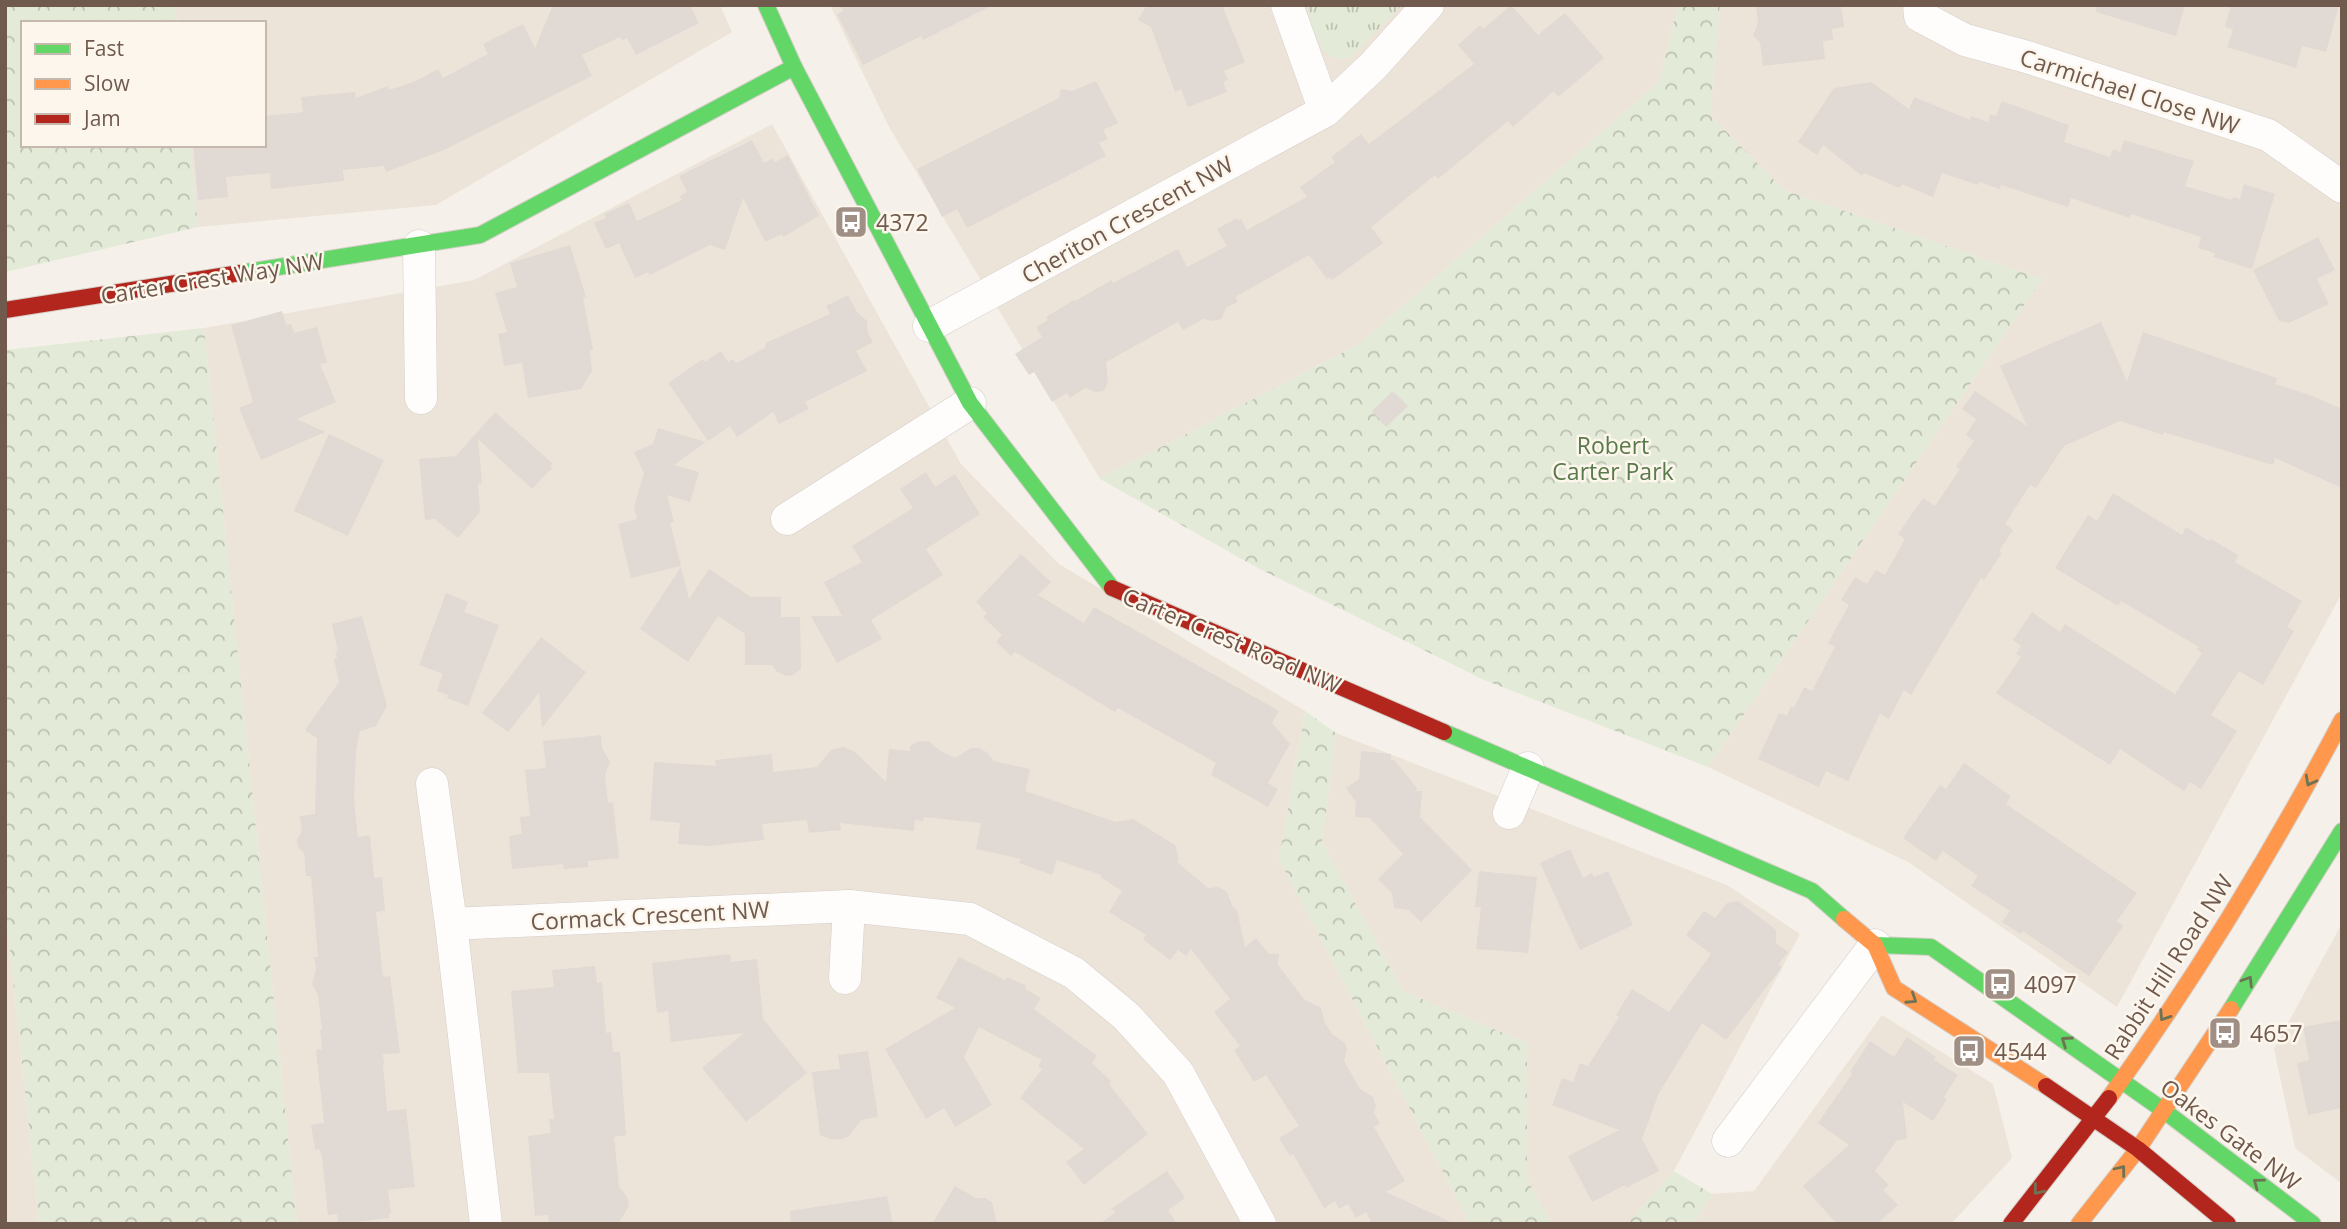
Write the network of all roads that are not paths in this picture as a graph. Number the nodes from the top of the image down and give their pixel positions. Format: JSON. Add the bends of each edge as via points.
{"nodes":[{"id":1,"x":766,"y":5,"type":"edge"},
{"id":2,"x":1287,"y":5,"type":"edge"},
{"id":3,"x":1428,"y":5,"type":"edge"},
{"id":4,"x":1919,"y":5,"type":"edge"},
{"id":5,"x":794,"y":67,"type":"junction"},
{"id":6,"x":1325,"y":111,"type":"junction"},
{"id":7,"x":2342,"y":187,"type":"edge"},
{"id":8,"x":419,"y":246,"type":"junction"},
{"id":9,"x":5,"y":310,"type":"edge"},
{"id":10,"x":929,"y":326,"type":"junction"},
{"id":11,"x":421,"y":398,"type":"dead end"},
{"id":12,"x":970,"y":403,"type":"junction"},
{"id":13,"x":787,"y":519,"type":"dead end"},
{"id":14,"x":2342,"y":720,"type":"edge"},
{"id":15,"x":1528,"y":768,"type":"junction"},
{"id":16,"x":432,"y":784,"type":"dead end"},
{"id":17,"x":1508,"y":813,"type":"dead end"},
{"id":18,"x":2342,"y":831,"type":"edge"},
{"id":19,"x":849,"y":906,"type":"junction"},
{"id":20,"x":451,"y":924,"type":"junction"},
{"id":21,"x":1875,"y":945,"type":"junction"},
{"id":22,"x":845,"y":978,"type":"dead end"},
{"id":23,"x":2122,"y":1080,"type":"junction"},
{"id":24,"x":2163,"y":1110,"type":"junction"},
{"id":25,"x":2095,"y":1118,"type":"junction"},
{"id":26,"x":1728,"y":1141,"type":"dead end"},
{"id":27,"x":2138,"y":1149,"type":"junction"},
{"id":28,"x":486,"y":1224,"type":"edge"},
{"id":29,"x":1260,"y":1224,"type":"edge"},
{"id":30,"x":2011,"y":1224,"type":"edge"},
{"id":31,"x":2079,"y":1224,"type":"edge"},
{"id":32,"x":2228,"y":1224,"type":"edge"},
{"id":33,"x":2313,"y":1224,"type":"edge"}],
"edges":[{"from":1,"to":5,"type":"street","name":"Carter Crest Road NW"},
{"from":2,"to":6,"type":"street"},
{"from":3,"to":6,"type":"street","name":"Cheriton Crescent NW"},
{"from":4,"to":7,"type":"street","name":"Carmichael Close NW","via":[[1920,16],[1965,40],[2268,135]]},
{"from":5,"to":8,"type":"street","name":"Carter Crest Way NW","via":[[480,235]]},
{"from":5,"to":10,"type":"street","name":"Carter Crest Road NW"},
{"from":6,"to":10,"type":"street","name":"Cheriton Crescent NW"},
{"from":8,"to":9,"type":"street","name":"Carter Crest Way NW"},
{"from":8,"to":11,"type":"street"},
{"from":10,"to":12,"type":"street","name":"Carter Crest Road NW"},
{"from":12,"to":13,"type":"street"},
{"from":12,"to":15,"type":"street","name":"Carter Crest Road NW","via":[[1112,588]]},
{"from":14,"to":23,"type":"street","name":"Rabbit Hill Road NW","one_way":true,"via":[[2213,942]]},
{"from":15,"to":17,"type":"street"},
{"from":15,"to":21,"type":"street","name":"Carter Crest Road NW","via":[[1812,891]]},
{"from":16,"to":20,"type":"street"},
{"from":24,"to":18,"type":"street","one_way":true},
{"from":19,"to":20,"type":"street","name":"Cormack Crescent NW"},
{"from":19,"to":22,"type":"street"},
{"from":19,"to":29,"type":"street","name":"Cormack Crescent NW","via":[[970,919],[1074,973],[1126,1016],[1178,1073]]},
{"from":20,"to":28,"type":"street"},
{"from":23,"to":21,"type":"street","one_way":true,"via":[[1931,947]]},
{"from":21,"to":25,"type":"street","name":"Carter Crest Road NW","one_way":true,"via":[[1895,988]]},
{"from":21,"to":26,"type":"street"},
{"from":23,"to":24,"type":"street","name":"Oakes Gate NW"},
{"from":23,"to":25,"type":"street","name":"Rabbit Hill Road NW"},
{"from":24,"to":27,"type":"street"},
{"from":33,"to":24,"type":"street","name":"Oakes Gate NW","one_way":true},
{"from":25,"to":27,"type":"street"},
{"from":25,"to":30,"type":"street","name":"Rabbit Hill Road NW","one_way":true},
{"from":31,"to":27,"type":"street","one_way":true},
{"from":27,"to":32,"type":"street"}]}
